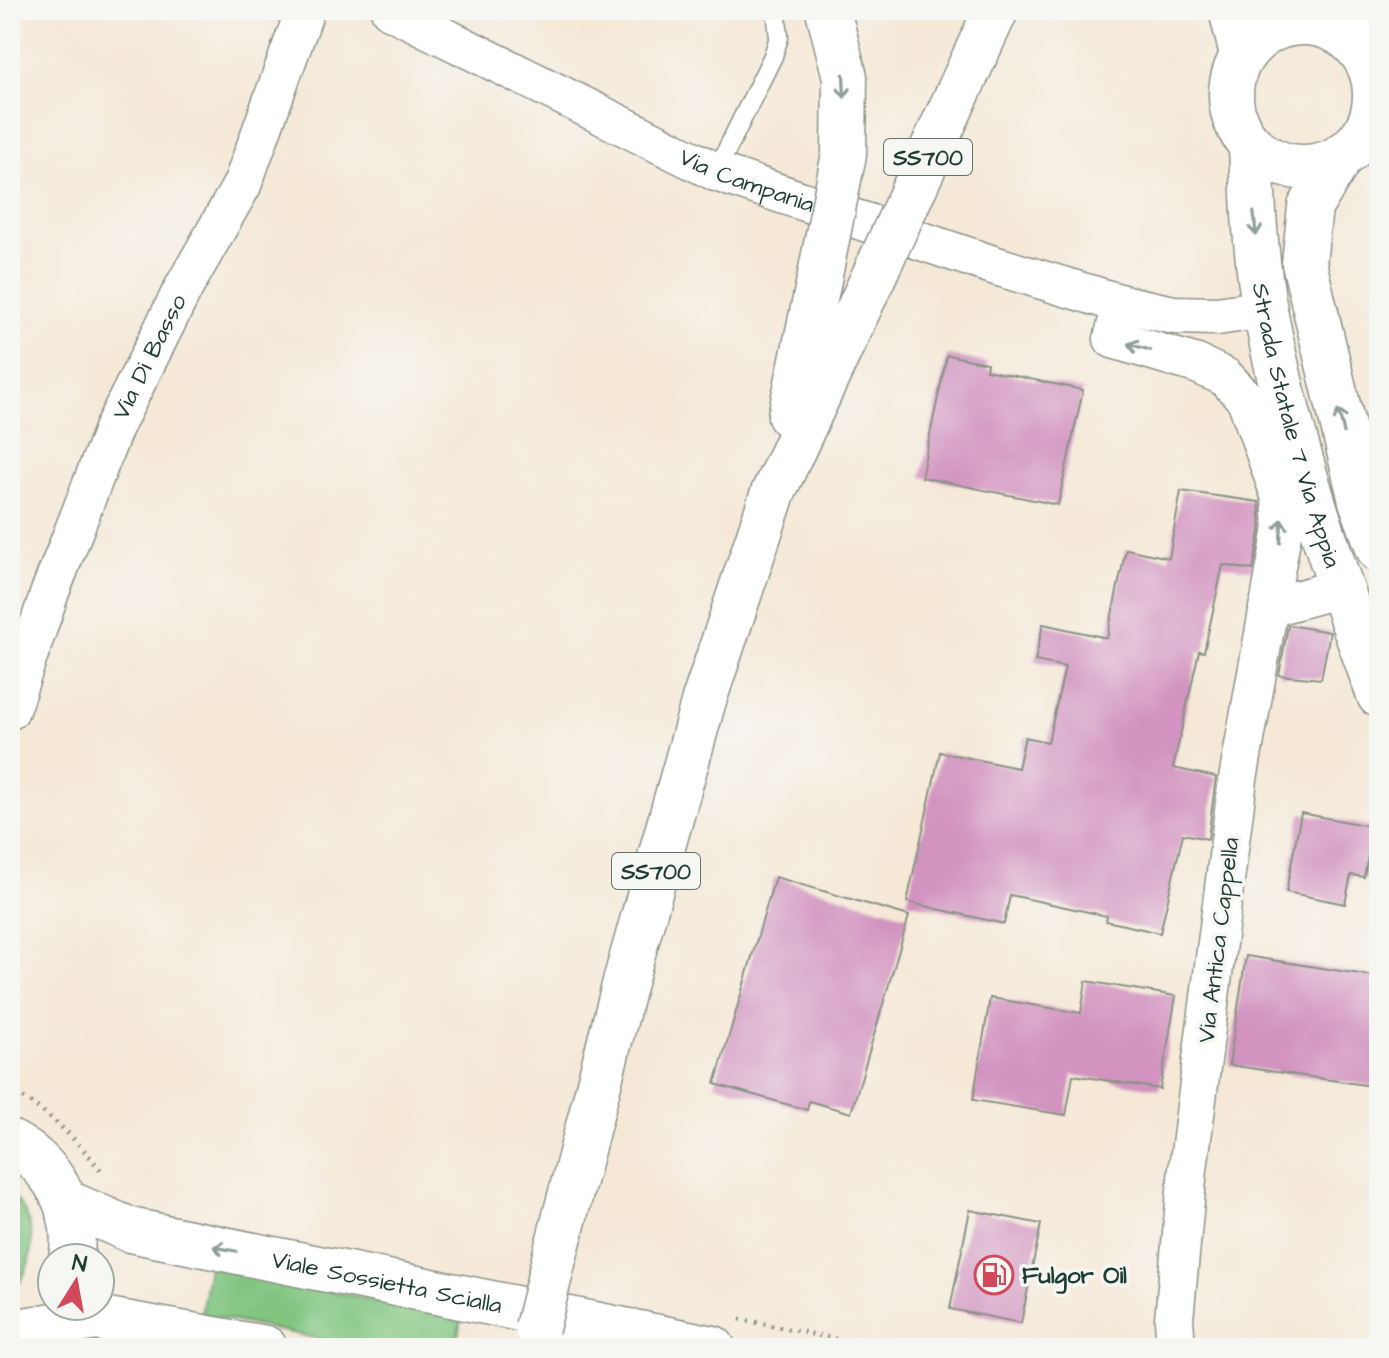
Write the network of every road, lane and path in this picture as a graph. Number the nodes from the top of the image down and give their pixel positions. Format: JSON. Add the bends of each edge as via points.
{"nodes":[{"id":1,"x":305,"y":10,"type":"edge"},
{"id":2,"x":390,"y":10,"type":"edge"},
{"id":3,"x":776,"y":10,"type":"edge"},
{"id":4,"x":828,"y":10,"type":"edge"},
{"id":5,"x":996,"y":10,"type":"edge"},
{"id":6,"x":1231,"y":10,"type":"edge"},
{"id":7,"x":1302,"y":16,"type":"edge"},
{"id":8,"x":1364,"y":40,"type":"edge"},
{"id":9,"x":1242,"y":54,"type":"junction"},
{"id":10,"x":1374,"y":120,"type":"edge"},
{"id":11,"x":1251,"y":146,"type":"junction"},
{"id":12,"x":1340,"y":158,"type":"junction"},
{"id":13,"x":716,"y":172,"type":"junction"},
{"id":14,"x":1122,"y":304,"type":"junction"},
{"id":15,"x":1265,"y":309,"type":"junction"},
{"id":16,"x":1365,"y":462,"type":"edge"},
{"id":17,"x":773,"y":493,"type":"junction"},
{"id":18,"x":1379,"y":550,"type":"edge"},
{"id":19,"x":1340,"y":588,"type":"junction"},
{"id":20,"x":1268,"y":608,"type":"junction"},
{"id":21,"x":1379,"y":695,"type":"edge"},
{"id":22,"x":10,"y":710,"type":"edge"},
{"id":23,"x":10,"y":1142,"type":"edge"},
{"id":24,"x":66,"y":1202,"type":"junction"},
{"id":25,"x":71,"y":1242,"type":"edge"},
{"id":26,"x":31,"y":1325,"type":"edge"},
{"id":27,"x":535,"y":1338,"type":"edge"},
{"id":28,"x":265,"y":1348,"type":"edge"},
{"id":29,"x":713,"y":1348,"type":"edge"},
{"id":30,"x":1176,"y":1348,"type":"edge"}],
"edges":[{"from":1,"to":22,"type":"street","name":"Via Di Basso","via":[[242,185],[114,427]]},
{"from":2,"to":13,"type":"street","name":"Via Campania"},
{"from":3,"to":13,"type":"lane","via":[[779,37],[773,56]]},
{"from":4,"to":17,"type":"main road","one_way":true,"bridge":true,"via":[[845,77],[844,154]]},
{"from":5,"to":17,"type":"main road","number":"SS700","bridge":true},
{"from":6,"to":9,"type":"main road"},
{"from":7,"to":8,"type":"main road","name":"Strada Statale 7 Via Appia"},
{"from":7,"to":9,"type":"main road","name":"Strada Statale 7 Via Appia","via":[[1260,36]]},
{"from":8,"to":10,"type":"main road","name":"Strada Statale 7 Via Appia","via":[[1361,52],[1375,87]]},
{"from":9,"to":11,"type":"main road","name":"Strada Statale 7 Via Appia","via":[[1232,76],[1230,102],[1236,125]]},
{"from":10,"to":12,"type":"main road","name":"Strada Statale 7 Via Appia"},
{"from":11,"to":12,"type":"main road","via":[[1270,160],[1293,167]]},
{"from":11,"to":15,"type":"main road","name":"Strada Statale 7 Via Appia","one_way":true},
{"from":16,"to":12,"type":"main road","name":"Strada Statale 7 Via Appia","one_way":true,"via":[[1304,263],[1310,207]]},
{"from":13,"to":14,"type":"street","name":"Via Campania"},
{"from":14,"to":15,"type":"street","name":"Via Campania","via":[[1174,315]]},
{"from":20,"to":14,"type":"street","one_way":true,"via":[[1283,528],[1281,498],[1246,399],[1225,377],[1197,364],[1113,339]]},
{"from":15,"to":19,"type":"main road","name":"Strada Statale 7 Via Appia","via":[[1298,450]]},
{"from":16,"to":18,"type":"main road","name":"Strada Statale 7 Via Appia"},
{"from":17,"to":27,"type":"main road","number":"SS700","bridge":true,"via":[[704,700],[625,982]]},
{"from":19,"to":20,"type":"street"},
{"from":19,"to":21,"type":"main road","name":"Strada Statale 7 Via Appia"},
{"from":20,"to":30,"type":"street","name":"Via Antica Cappella","via":[[1238,779],[1188,1169]]},
{"from":23,"to":24,"type":"main road","via":[[40,1163]]},
{"from":24,"to":25,"type":"main road"},
{"from":29,"to":24,"type":"main road","name":"Viale Sossietta Scialla","one_way":true,"via":[[130,1230]]},
{"from":26,"to":28,"type":"main road","via":[[96,1318]]}]}
